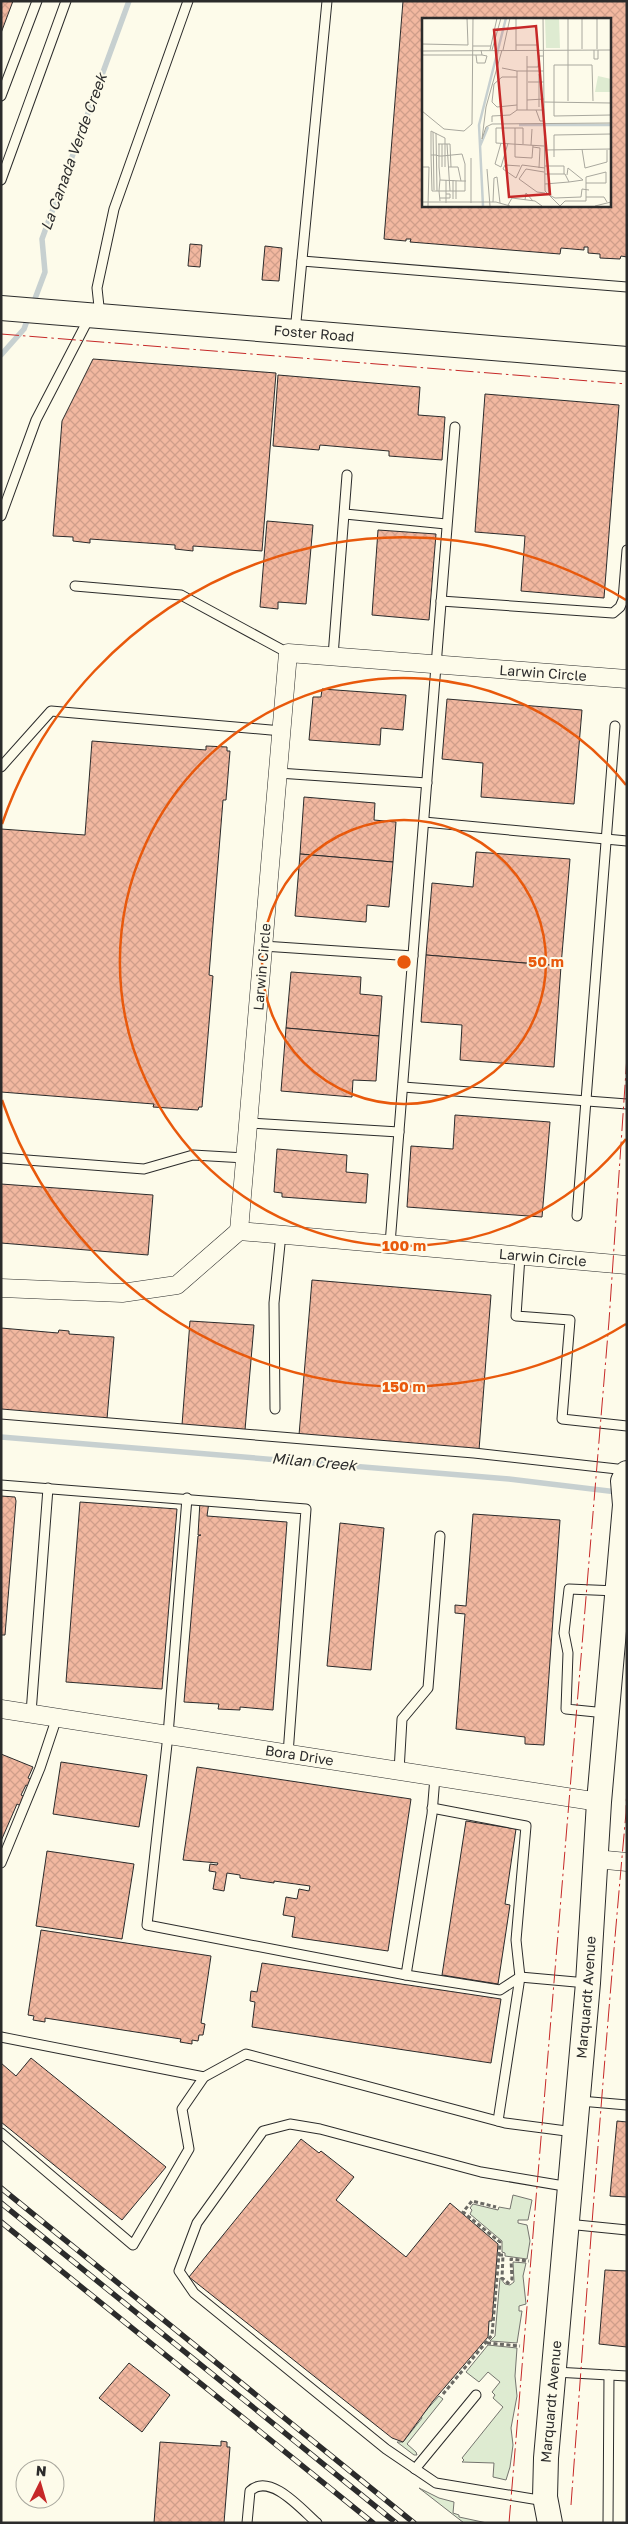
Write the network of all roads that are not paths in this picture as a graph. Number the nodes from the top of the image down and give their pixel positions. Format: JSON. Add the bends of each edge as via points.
{"nodes":[{"id":1,"x":37,"y":1,"type":"edge"},
{"id":2,"x":66,"y":1,"type":"edge"},
{"id":3,"x":188,"y":1,"type":"edge"},
{"id":4,"x":327,"y":1,"type":"edge"},
{"id":5,"x":1,"y":96,"type":"edge"},
{"id":6,"x":1,"y":180,"type":"edge"},
{"id":7,"x":302,"y":261,"type":"junction"},
{"id":8,"x":627,"y":287,"type":"edge"},
{"id":9,"x":1,"y":308,"type":"edge"},
{"id":10,"x":90,"y":316,"type":"junction"},
{"id":11,"x":295,"y":332,"type":"junction"},
{"id":12,"x":627,"y":359,"type":"edge"},
{"id":13,"x":454,"y":427,"type":"dead end"},
{"id":14,"x":348,"y":475,"type":"dead end"},
{"id":15,"x":344,"y":514,"type":"junction"},
{"id":16,"x":1,"y":516,"type":"edge"},
{"id":17,"x":446,"y":524,"type":"junction"},
{"id":18,"x":627,"y":550,"type":"edge"},
{"id":19,"x":75,"y":586,"type":"dead end"},
{"id":20,"x":441,"y":600,"type":"junction"},
{"id":21,"x":288,"y":653,"type":"junction"},
{"id":22,"x":333,"y":656,"type":"junction"},
{"id":23,"x":437,"y":665,"type":"junction"},
{"id":24,"x":627,"y":679,"type":"edge"},
{"id":25,"x":615,"y":726,"type":"dead end"},
{"id":26,"x":282,"y":731,"type":"junction"},
{"id":27,"x":1,"y":767,"type":"edge"},
{"id":28,"x":278,"y":773,"type":"junction"},
{"id":29,"x":427,"y":783,"type":"junction"},
{"id":30,"x":424,"y":822,"type":"junction"},
{"id":31,"x":608,"y":839,"type":"junction"},
{"id":32,"x":627,"y":841,"type":"edge"},
{"id":33,"x":263,"y":946,"type":"junction"},
{"id":34,"x":413,"y":956,"type":"junction"},
{"id":35,"x":403,"y":1087,"type":"junction"},
{"id":36,"x":585,"y":1101,"type":"junction"},
{"id":37,"x":627,"y":1104,"type":"edge"},
{"id":38,"x":248,"y":1123,"type":"junction"},
{"id":39,"x":399,"y":1132,"type":"junction"},
{"id":40,"x":1,"y":1158,"type":"edge"},
{"id":41,"x":245,"y":1158,"type":"junction"},
{"id":42,"x":578,"y":1216,"type":"dead end"},
{"id":43,"x":239,"y":1231,"type":"junction"},
{"id":44,"x":281,"y":1234,"type":"junction"},
{"id":45,"x":390,"y":1244,"type":"junction"},
{"id":46,"x":520,"y":1256,"type":"junction"},
{"id":47,"x":627,"y":1265,"type":"edge"},
{"id":48,"x":1,"y":1288,"type":"edge"},
{"id":49,"x":275,"y":1409,"type":"dead end"},
{"id":50,"x":1,"y":1414,"type":"edge"},
{"id":51,"x":627,"y":1426,"type":"edge"},
{"id":52,"x":625,"y":1475,"type":"edge"},
{"id":53,"x":1,"y":1485,"type":"edge"},
{"id":54,"x":48,"y":1488,"type":"junction"},
{"id":55,"x":187,"y":1498,"type":"junction"},
{"id":56,"x":440,"y":1536,"type":"dead end"},
{"id":57,"x":617,"y":1591,"type":"junction"},
{"id":58,"x":1,"y":1709,"type":"edge"},
{"id":59,"x":31,"y":1713,"type":"junction"},
{"id":60,"x":606,"y":1713,"type":"junction"},
{"id":61,"x":57,"y":1718,"type":"junction"},
{"id":62,"x":168,"y":1735,"type":"junction"},
{"id":63,"x":288,"y":1754,"type":"junction"},
{"id":64,"x":399,"y":1771,"type":"junction"},
{"id":65,"x":435,"y":1777,"type":"junction"},
{"id":66,"x":598,"y":1802,"type":"junction"},
{"id":67,"x":432,"y":1808,"type":"junction"},
{"id":68,"x":595,"y":1859,"type":"junction"},
{"id":69,"x":627,"y":1862,"type":"edge"},
{"id":70,"x":1,"y":1863,"type":"edge"},
{"id":71,"x":406,"y":1975,"type":"junction"},
{"id":72,"x":520,"y":1977,"type":"junction"},
{"id":73,"x":588,"y":1983,"type":"junction"},
{"id":74,"x":1,"y":2037,"type":"edge"},
{"id":75,"x":204,"y":2077,"type":"junction"},
{"id":76,"x":577,"y":2100,"type":"junction"},
{"id":77,"x":627,"y":2105,"type":"edge"},
{"id":78,"x":498,"y":2121,"type":"junction"},
{"id":79,"x":574,"y":2132,"type":"junction"},
{"id":80,"x":1,"y":2133,"type":"edge"},
{"id":81,"x":570,"y":2187,"type":"junction"},
{"id":82,"x":567,"y":2224,"type":"junction"},
{"id":83,"x":627,"y":2230,"type":"edge"},
{"id":84,"x":554,"y":2372,"type":"junction"},
{"id":85,"x":609,"y":2376,"type":"junction"},
{"id":86,"x":627,"y":2376,"type":"edge"},
{"id":87,"x":476,"y":2395,"type":"dead end"},
{"id":88,"x":416,"y":2469,"type":"junction"},
{"id":89,"x":548,"y":2512,"type":"edge"},
{"id":90,"x":247,"y":2523,"type":"edge"},
{"id":91,"x":317,"y":2523,"type":"edge"},
{"id":92,"x":608,"y":2523,"type":"edge"}],
"edges":[{"from":1,"to":5,"type":"lane"},
{"from":2,"to":6,"type":"lane"},
{"from":3,"to":10,"type":"lane","via":[[114,210]]},
{"from":4,"to":7,"type":"lane"},
{"from":7,"to":8,"type":"lane"},
{"from":7,"to":11,"type":"lane"},
{"from":9,"to":10,"type":"street","name":"Foster Road"},
{"from":10,"to":11,"type":"street","name":"Foster Road"},
{"from":10,"to":16,"type":"lane","via":[[36,420]]},
{"from":11,"to":12,"type":"street","name":"Foster Road"},
{"from":13,"to":17,"type":"lane"},
{"from":14,"to":15,"type":"lane"},
{"from":15,"to":17,"type":"lane"},
{"from":15,"to":22,"type":"lane"},
{"from":17,"to":20,"type":"lane"},
{"from":18,"to":20,"type":"lane","via":[[623,600],[613,613]]},
{"from":19,"to":21,"type":"lane","via":[[181,595]]},
{"from":20,"to":23,"type":"lane"},
{"from":21,"to":22,"type":"street","name":"Larwin Circle"},
{"from":21,"to":26,"type":"street","name":"Larwin Circle"},
{"from":22,"to":23,"type":"street","name":"Larwin Circle"},
{"from":23,"to":24,"type":"street","name":"Larwin Circle"},
{"from":23,"to":29,"type":"lane"},
{"from":25,"to":31,"type":"lane"},
{"from":26,"to":27,"type":"lane","via":[[51,711]]},
{"from":26,"to":28,"type":"street","name":"Larwin Circle"},
{"from":28,"to":29,"type":"lane"},
{"from":28,"to":33,"type":"street","name":"Larwin Circle"},
{"from":29,"to":30,"type":"lane"},
{"from":30,"to":31,"type":"lane"},
{"from":30,"to":34,"type":"lane"},
{"from":31,"to":32,"type":"lane"},
{"from":31,"to":36,"type":"lane"},
{"from":33,"to":34,"type":"lane"},
{"from":33,"to":38,"type":"street","name":"Larwin Circle"},
{"from":34,"to":35,"type":"lane"},
{"from":35,"to":36,"type":"lane"},
{"from":35,"to":39,"type":"lane"},
{"from":36,"to":37,"type":"lane"},
{"from":36,"to":42,"type":"lane"},
{"from":38,"to":39,"type":"lane"},
{"from":38,"to":41,"type":"street","name":"Larwin Circle"},
{"from":39,"to":45,"type":"lane"},
{"from":40,"to":41,"type":"lane","via":[[144,1169],[193,1155]]},
{"from":41,"to":43,"type":"street","name":"Larwin Circle"},
{"from":43,"to":44,"type":"street","name":"Larwin Circle"},
{"from":43,"to":48,"type":"street","via":[[177,1285],[122,1293]]},
{"from":44,"to":45,"type":"street","name":"Larwin Circle"},
{"from":44,"to":49,"type":"lane","via":[[274,1303]]},
{"from":45,"to":46,"type":"street","name":"Larwin Circle"},
{"from":46,"to":47,"type":"street","name":"Larwin Circle"},
{"from":46,"to":51,"type":"lane","via":[[516,1316],[570,1320],[562,1419]]},
{"from":50,"to":52,"type":"lane","via":[[474,1453]]},
{"from":52,"to":57,"type":"street","name":"Marquardt Avenue"},
{"from":53,"to":54,"type":"lane"},
{"from":54,"to":55,"type":"lane"},
{"from":54,"to":59,"type":"lane"},
{"from":55,"to":62,"type":"lane"},
{"from":55,"to":63,"type":"lane","via":[[306,1509]]},
{"from":56,"to":64,"type":"lane","via":[[428,1688],[402,1719]]},
{"from":57,"to":60,"type":"street","name":"Marquardt Avenue"},
{"from":57,"to":60,"type":"lane","via":[[568,1589],[564,1633],[568,1653],[566,1709]]},
{"from":58,"to":59,"type":"street","name":"Bora Drive"},
{"from":59,"to":61,"type":"street","name":"Bora Drive"},
{"from":60,"to":66,"type":"street","name":"Marquardt Avenue"},
{"from":61,"to":62,"type":"street","name":"Bora Drive"},
{"from":61,"to":70,"type":"lane"},
{"from":62,"to":63,"type":"street","name":"Bora Drive"},
{"from":62,"to":71,"type":"lane","via":[[147,1925]]},
{"from":63,"to":64,"type":"street","name":"Bora Drive"},
{"from":64,"to":65,"type":"street","name":"Bora Drive"},
{"from":65,"to":66,"type":"street","name":"Bora Drive"},
{"from":65,"to":67,"type":"lane"},
{"from":66,"to":68,"type":"street","name":"Marquardt Avenue"},
{"from":67,"to":71,"type":"lane"},
{"from":67,"to":72,"type":"lane","via":[[526,1826],[516,1940]]},
{"from":68,"to":69,"type":"street"},
{"from":68,"to":73,"type":"street","name":"Marquardt Avenue"},
{"from":71,"to":72,"type":"lane","via":[[500,1990]]},
{"from":72,"to":73,"type":"lane"},
{"from":72,"to":78,"type":"lane"},
{"from":73,"to":76,"type":"street","name":"Marquardt Avenue"},
{"from":74,"to":75,"type":"lane"},
{"from":75,"to":78,"type":"lane","via":[[246,2054]]},
{"from":75,"to":80,"type":"lane","via":[[182,2109],[189,2149],[133,2245]]},
{"from":76,"to":77,"type":"lane"},
{"from":76,"to":79,"type":"street","name":"Marquardt Avenue"},
{"from":78,"to":79,"type":"lane"},
{"from":79,"to":81,"type":"street","name":"Marquardt Avenue"},
{"from":81,"to":82,"type":"street","name":"Marquardt Avenue"},
{"from":81,"to":88,"type":"lane","via":[[482,2172],[290,2124],[263,2131],[197,2223],[179,2271],[194,2292]]},
{"from":82,"to":83,"type":"lane"},
{"from":82,"to":84,"type":"street","name":"Marquardt Avenue"},
{"from":84,"to":85,"type":"lane"},
{"from":84,"to":89,"type":"street","name":"Marquardt Avenue","via":[[545,2481]]},
{"from":85,"to":86,"type":"lane"},
{"from":85,"to":92,"type":"lane"},
{"from":87,"to":88,"type":"lane"},
{"from":88,"to":89,"type":"lane","via":[[436,2484]]},
{"from":90,"to":91,"type":"lane","via":[[250,2491],[255,2486],[265,2486],[278,2490]]}]}
